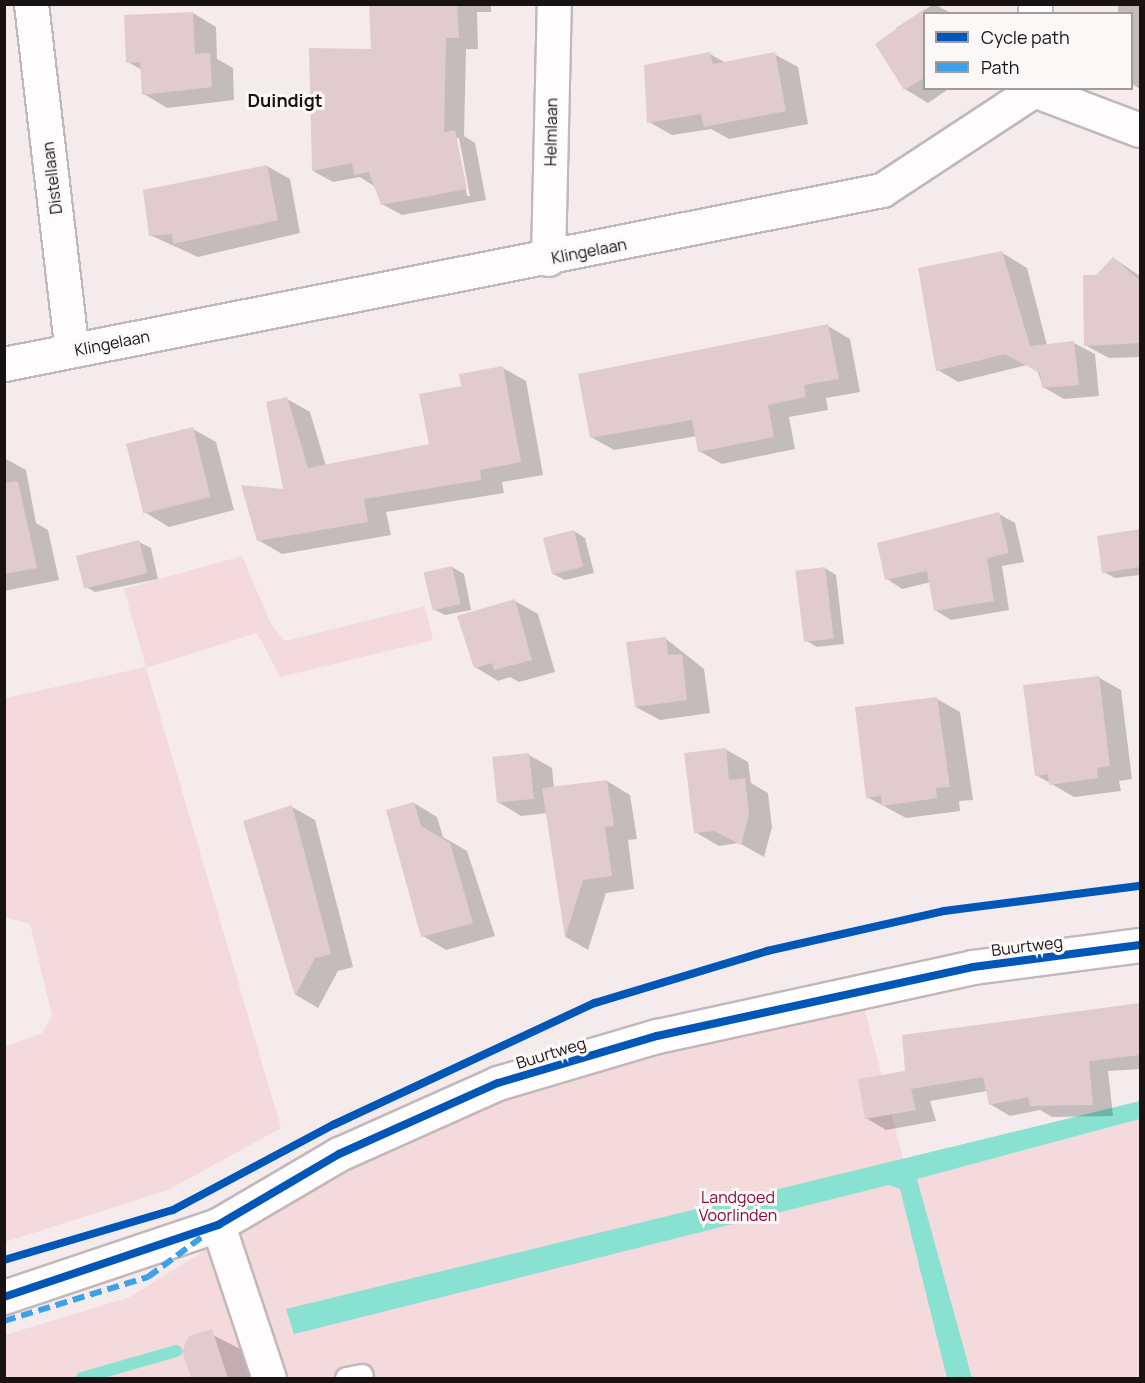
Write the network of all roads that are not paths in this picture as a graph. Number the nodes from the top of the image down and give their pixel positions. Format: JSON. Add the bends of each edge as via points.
{"nodes":[{"id":1,"x":31,"y":4,"type":"edge"},
{"id":2,"x":554,"y":4,"type":"edge"},
{"id":3,"x":1032,"y":90,"type":"edge"},
{"id":4,"x":1037,"y":90,"type":"edge"},
{"id":5,"x":1140,"y":130,"type":"edge"},
{"id":6,"x":548,"y":259,"type":"junction"},
{"id":7,"x":72,"y":351,"type":"junction"},
{"id":8,"x":4,"y":364,"type":"edge"},
{"id":9,"x":1140,"y":945,"type":"edge"},
{"id":10,"x":218,"y":1225,"type":"junction"},
{"id":11,"x":4,"y":1297,"type":"edge"},
{"id":12,"x":269,"y":1378,"type":"edge"}],
"edges":[{"from":1,"to":7,"type":"street","name":"Distellaan"},
{"from":2,"to":6,"type":"street","name":"Helmlaan"},
{"from":3,"to":6,"type":"street","name":"Klingelaan","via":[[882,190]]},
{"from":4,"to":5,"type":"street","name":"Klingelaan"},
{"from":6,"to":7,"type":"street","name":"Klingelaan"},
{"from":7,"to":8,"type":"street","name":"Klingelaan"},
{"from":9,"to":10,"type":"street","name":"Buurtweg","via":[[973,967],[657,1036],[498,1083],[339,1154]]},
{"from":10,"to":11,"type":"street","name":"Buurtweg"},
{"from":10,"to":12,"type":"street"}]}
